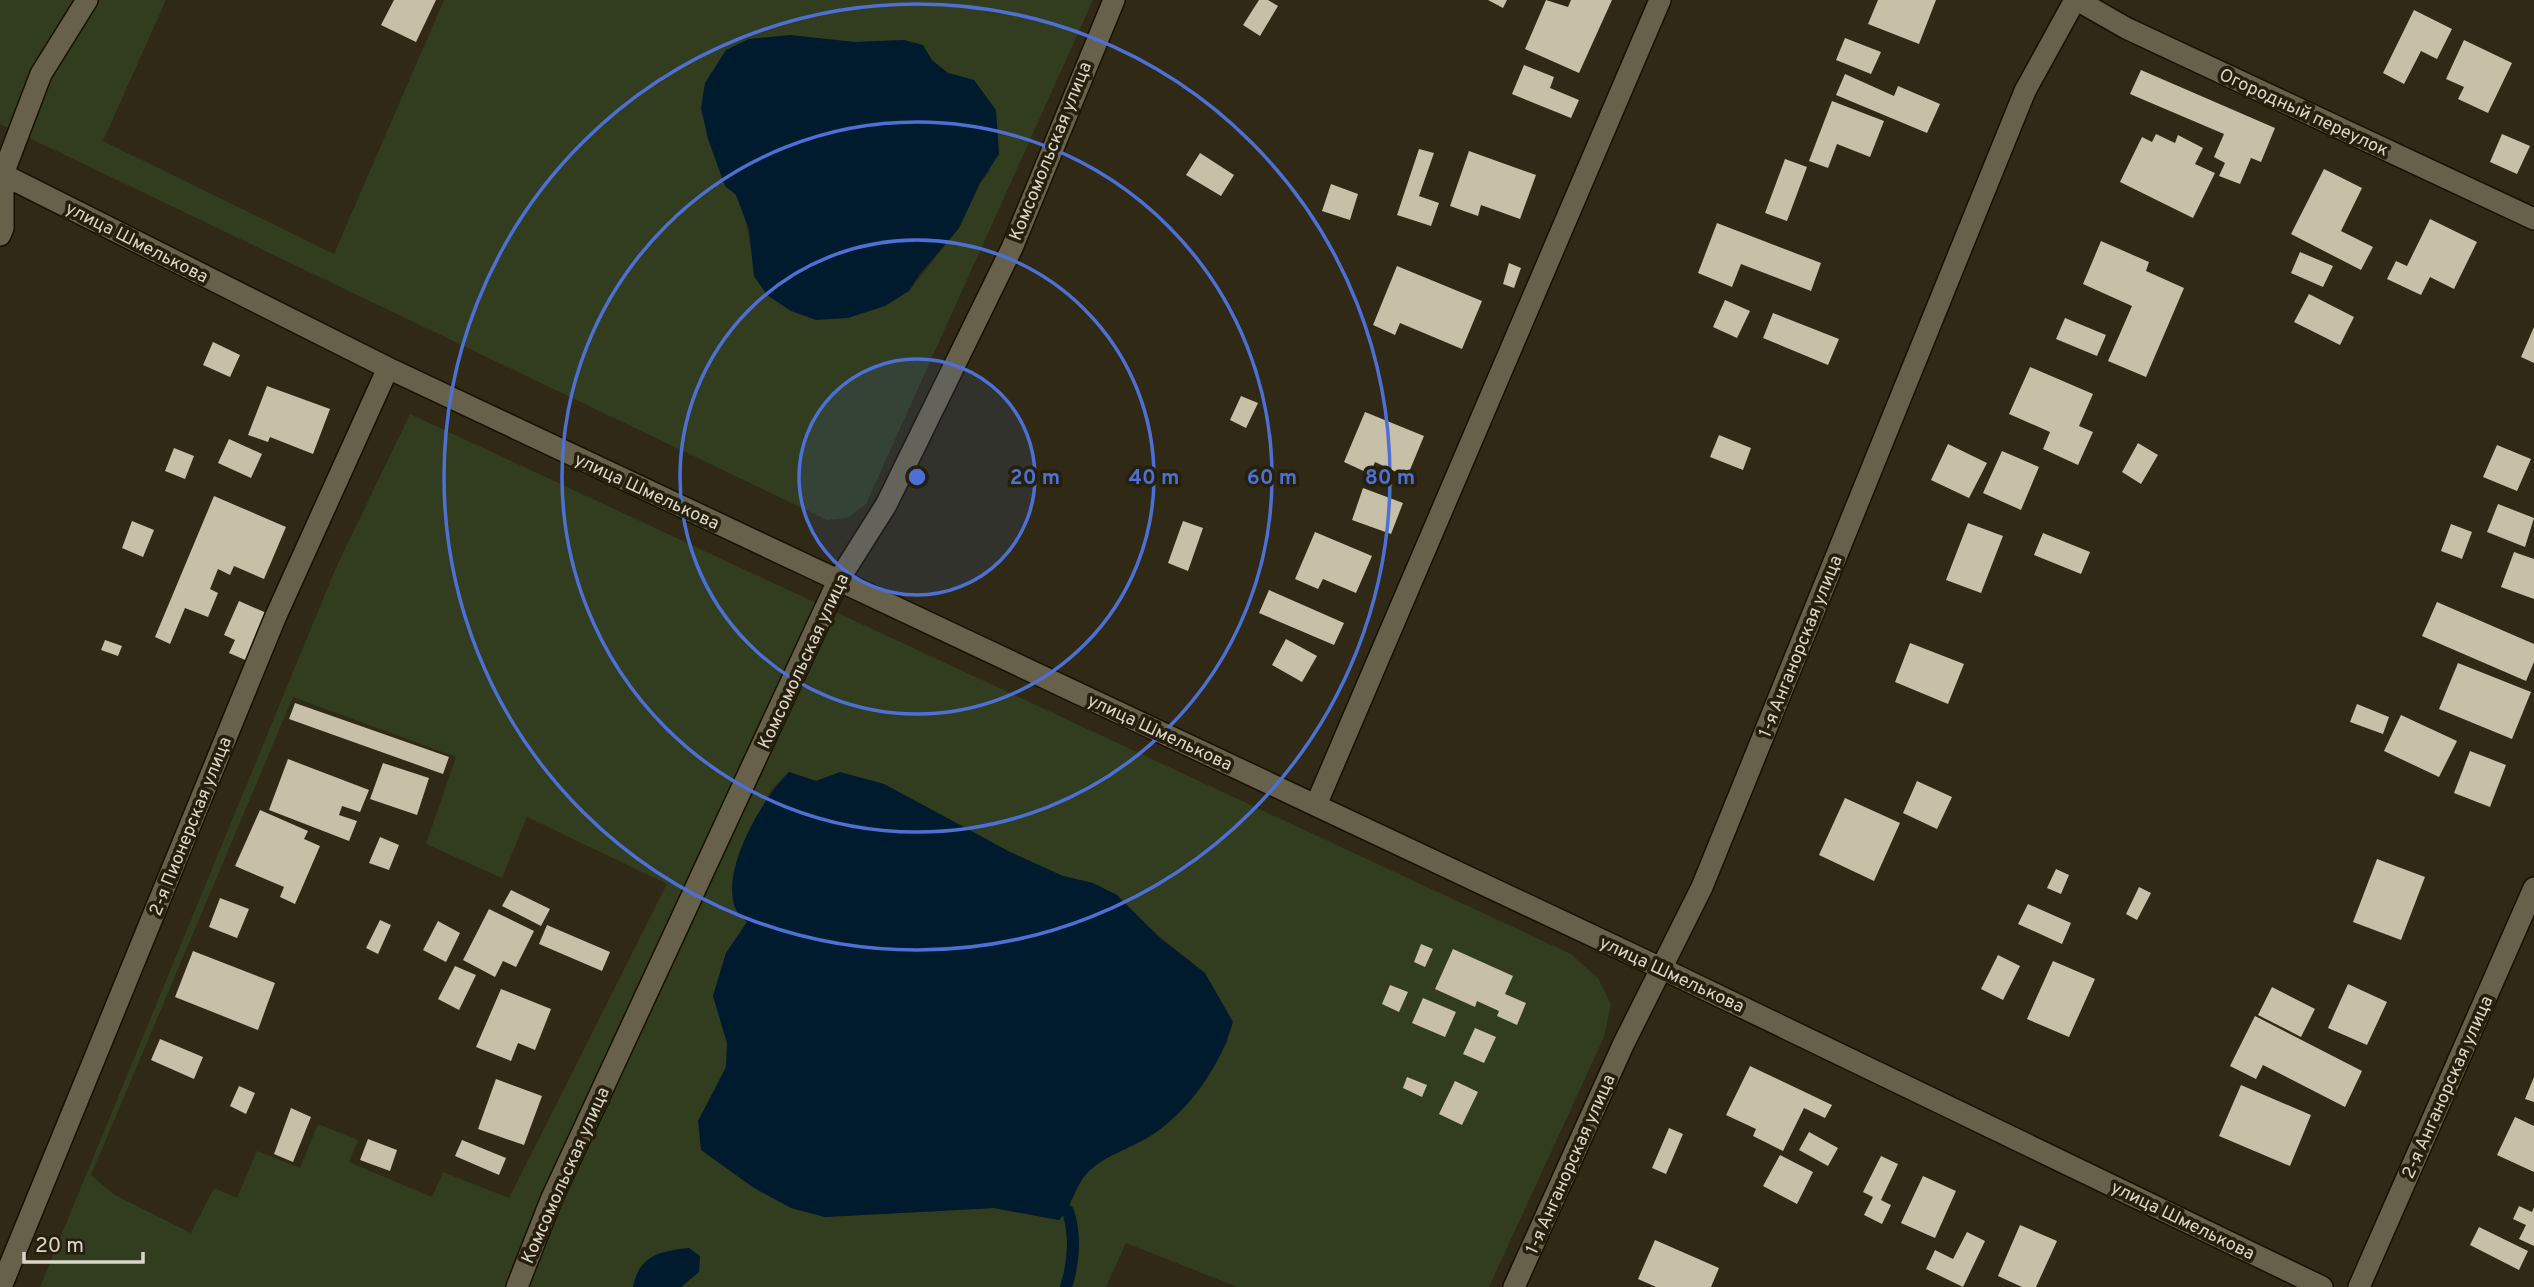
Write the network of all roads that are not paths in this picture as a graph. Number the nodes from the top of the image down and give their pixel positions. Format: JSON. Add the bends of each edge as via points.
{"nodes":[{"id":1,"x":87,"y":0,"type":"edge"},
{"id":2,"x":1114,"y":0,"type":"edge"},
{"id":3,"x":1660,"y":0,"type":"edge"},
{"id":4,"x":2076,"y":0,"type":"edge"},
{"id":5,"x":1,"y":173,"type":"edge"},
{"id":6,"x":2534,"y":219,"type":"edge"},
{"id":7,"x":0,"y":235,"type":"edge"},
{"id":8,"x":388,"y":368,"type":"junction"},
{"id":9,"x":838,"y":581,"type":"junction"},
{"id":10,"x":1316,"y":806,"type":"junction"},
{"id":11,"x":2534,"y":888,"type":"edge"},
{"id":12,"x":1663,"y":969,"type":"junction"},
{"id":13,"x":1,"y":1287,"type":"edge"},
{"id":14,"x":517,"y":1287,"type":"edge"},
{"id":15,"x":1514,"y":1287,"type":"edge"},
{"id":16,"x":2322,"y":1287,"type":"edge"},
{"id":17,"x":2359,"y":1287,"type":"edge"}],
"edges":[{"from":1,"to":5,"type":"street","via":[[41,74]]},
{"from":2,"to":9,"type":"street","name":"Комсомольская улица","via":[[1012,248],[886,505]]},
{"from":3,"to":10,"type":"street"},
{"from":4,"to":6,"type":"street","name":"Огородный переулок","via":[[2126,28]]},
{"from":4,"to":12,"type":"street","name":"1-я Анганорская улица","via":[[2025,91],[1702,887]]},
{"from":5,"to":7,"type":"street"},
{"from":5,"to":8,"type":"street","name":"улица Шмелькова"},
{"from":8,"to":9,"type":"street","name":"улица Шмелькова"},
{"from":8,"to":13,"type":"street","name":"2-я Пионерская улица","via":[[275,618]]},
{"from":9,"to":10,"type":"street","name":"улица Шмелькова"},
{"from":9,"to":14,"type":"street","name":"Комсомольская улица","via":[[551,1200]]},
{"from":10,"to":12,"type":"street","name":"улица Шмелькова"},
{"from":11,"to":17,"type":"street","name":"2-я Анганорская улица"},
{"from":12,"to":15,"type":"street","name":"1-я Анганорская улица","via":[[1623,1045]]},
{"from":12,"to":16,"type":"street","name":"улица Шмелькова"}]}
